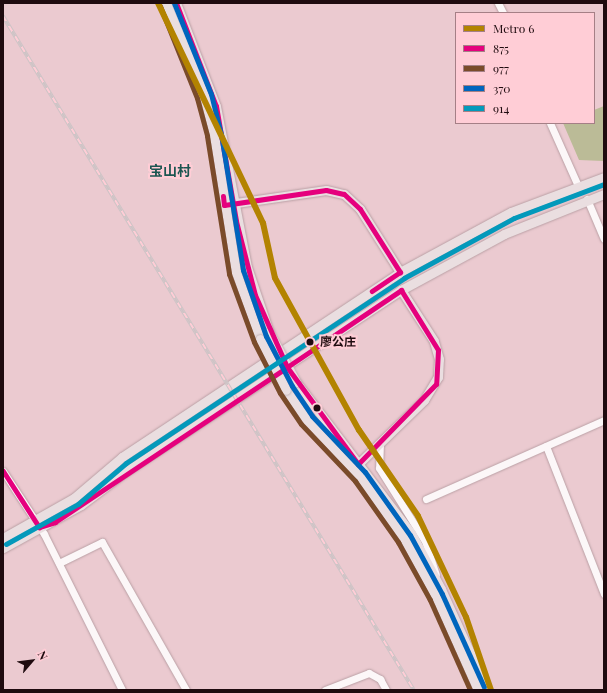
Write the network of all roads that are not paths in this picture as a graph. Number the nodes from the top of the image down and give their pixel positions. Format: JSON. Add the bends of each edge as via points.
{"nodes":[{"id":1,"x":166,"y":3,"type":"edge"},
{"id":2,"x":176,"y":3,"type":"edge"},
{"id":3,"x":550,"y":124,"type":"edge"},
{"id":4,"x":604,"y":177,"type":"edge"},
{"id":5,"x":578,"y":186,"type":"junction"},
{"id":6,"x":604,"y":194,"type":"edge"},
{"id":7,"x":587,"y":199,"type":"junction"},
{"id":8,"x":234,"y":204,"type":"junction"},
{"id":9,"x":224,"y":205,"type":"junction"},
{"id":10,"x":604,"y":239,"type":"edge"},
{"id":11,"x":400,"y":272,"type":"junction"},
{"id":12,"x":401,"y":290,"type":"junction"},
{"id":13,"x":604,"y":420,"type":"edge"},
{"id":14,"x":380,"y":443,"type":"junction"},
{"id":15,"x":546,"y":446,"type":"junction"},
{"id":16,"x":356,"y":467,"type":"junction"},
{"id":17,"x":3,"y":471,"type":"edge"},
{"id":18,"x":426,"y":500,"type":"dead end"},
{"id":19,"x":37,"y":523,"type":"junction"},
{"id":20,"x":3,"y":538,"type":"edge"},
{"id":21,"x":3,"y":548,"type":"edge"},
{"id":22,"x":59,"y":563,"type":"junction"},
{"id":23,"x":441,"y":589,"type":"junction"},
{"id":24,"x":604,"y":594,"type":"edge"},
{"id":25,"x":122,"y":690,"type":"edge"},
{"id":26,"x":186,"y":690,"type":"edge"},
{"id":27,"x":325,"y":690,"type":"edge"},
{"id":28,"x":386,"y":690,"type":"edge"},
{"id":29,"x":478,"y":690,"type":"edge"},
{"id":30,"x":487,"y":690,"type":"edge"}],
"edges":[{"from":1,"to":9,"type":"main road","via":[[204,96],[214,135]]},
{"from":2,"to":8,"type":"main road","via":[[216,106]]},
{"from":3,"to":5,"type":"street"},
{"from":4,"to":5,"type":"main road"},
{"from":5,"to":11,"type":"main road","via":[[511,212]]},
{"from":6,"to":7,"type":"main road"},
{"from":7,"to":10,"type":"street"},
{"from":7,"to":12,"type":"main road","via":[[504,234]]},
{"from":8,"to":9,"type":"main road"},
{"from":8,"to":11,"type":"main road","via":[[326,190],[344,194],[360,209]]},
{"from":8,"to":16,"type":"main road","bridge":true,"via":[[247,266],[269,332],[296,382]]},
{"from":9,"to":16,"type":"main road","bridge":true,"via":[[236,272],[260,339],[286,390],[307,420]]},
{"from":11,"to":19,"type":"main road","via":[[122,457],[74,498]]},
{"from":12,"to":14,"type":"main road","via":[[434,341],[440,368],[432,390]]},
{"from":12,"to":19,"type":"main road","via":[[126,472],[81,505]]},
{"from":13,"to":15,"type":"street"},
{"from":14,"to":16,"type":"main road"},
{"from":14,"to":23,"type":"street","via":[[379,468],[425,541]]},
{"from":15,"to":18,"type":"street"},
{"from":15,"to":24,"type":"street"},
{"from":16,"to":23,"type":"main road","via":[[411,532]]},
{"from":16,"to":29,"type":"main road","via":[[420,566]]},
{"from":17,"to":19,"type":"street"},
{"from":19,"to":20,"type":"main road"},
{"from":19,"to":21,"type":"main road"},
{"from":19,"to":22,"type":"street"},
{"from":22,"to":25,"type":"street"},
{"from":22,"to":26,"type":"street","via":[[102,542]]},
{"from":23,"to":30,"type":"main road"},
{"from":27,"to":28,"type":"street","via":[[368,673],[380,679]]}]}
